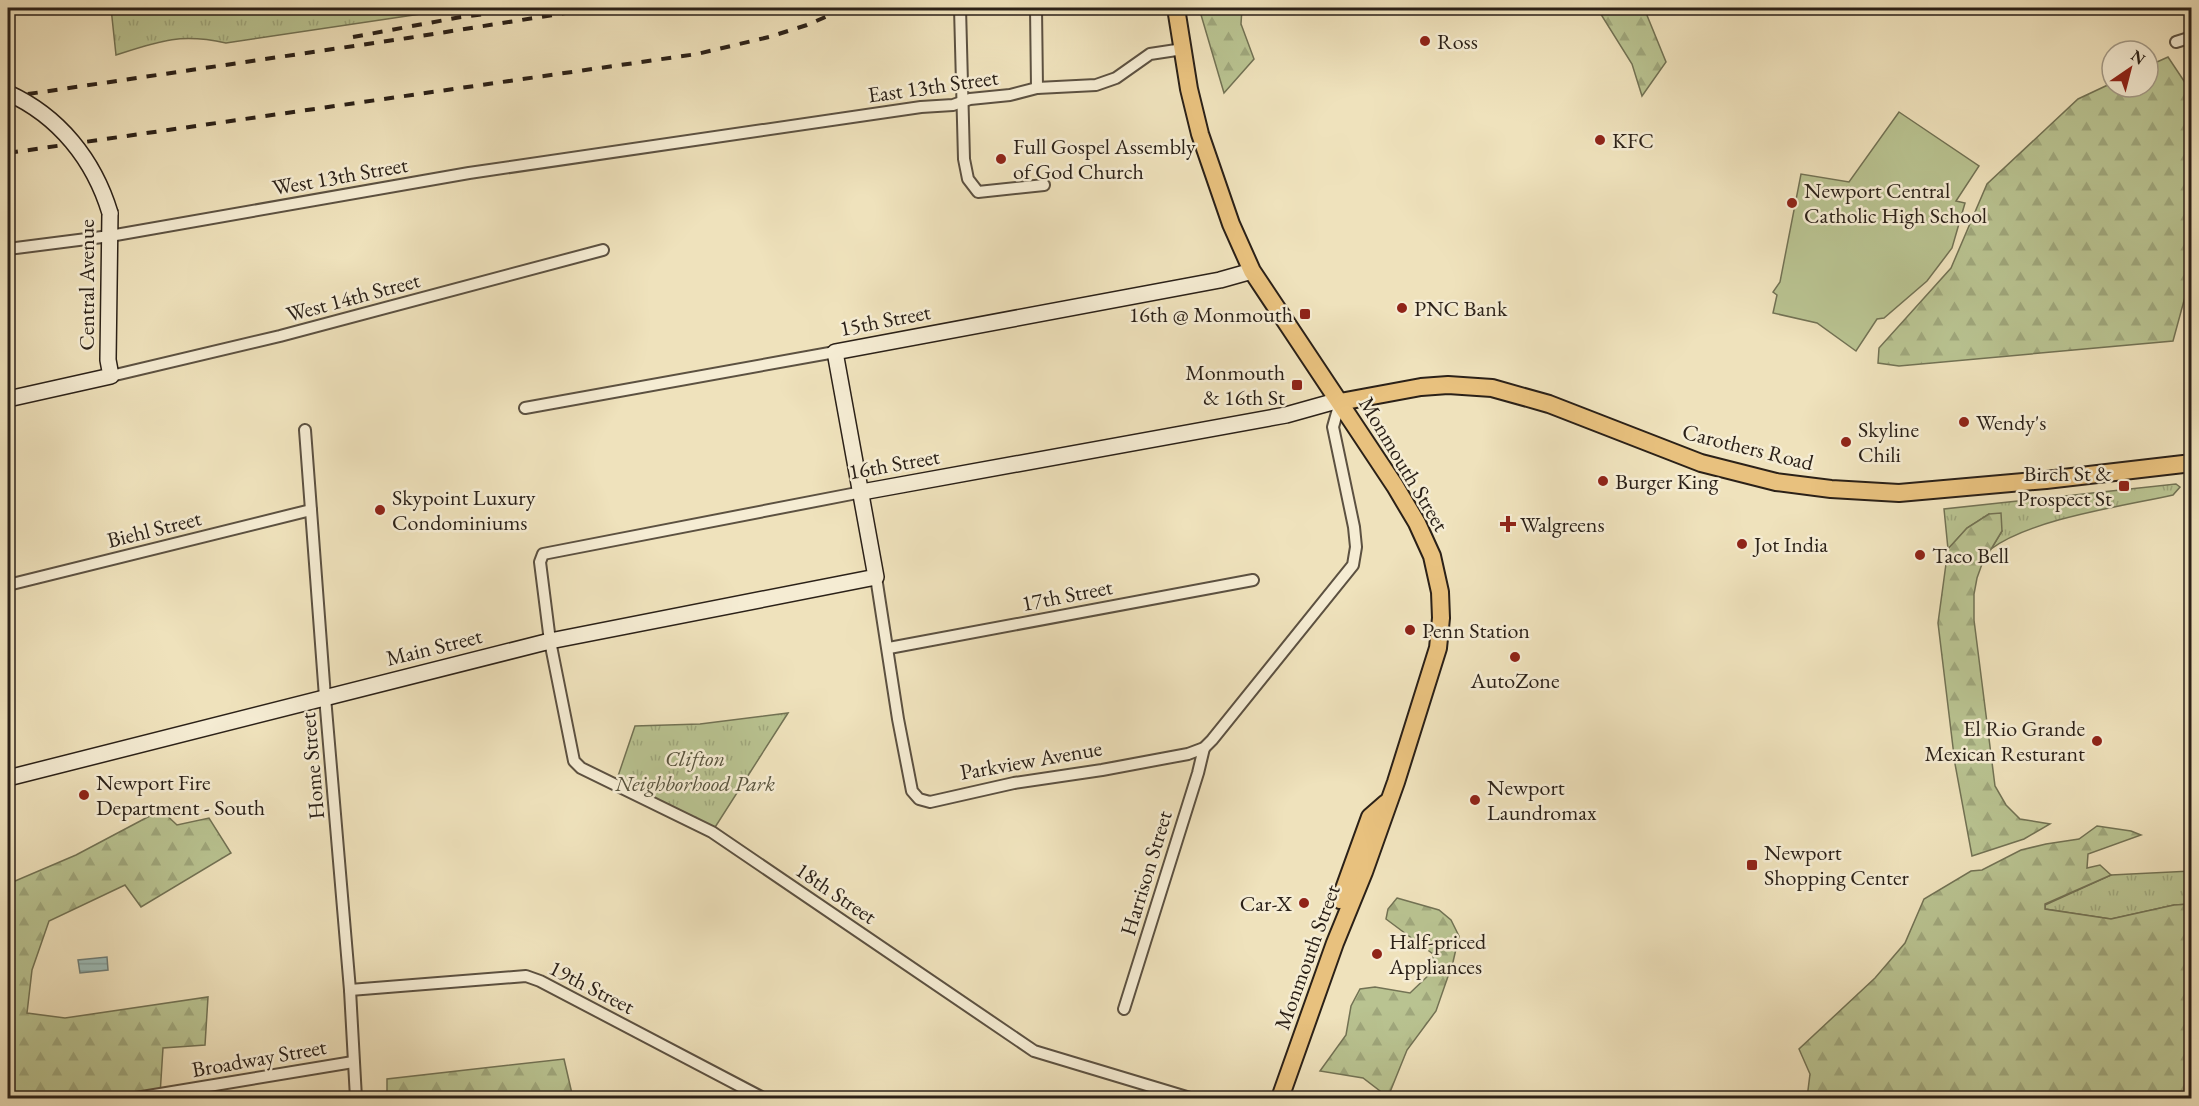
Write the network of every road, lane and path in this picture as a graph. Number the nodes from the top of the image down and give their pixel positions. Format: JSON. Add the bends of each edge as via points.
{"nodes":[{"id":1,"x":960,"y":8,"type":"edge"},
{"id":2,"x":1036,"y":8,"type":"edge"},
{"id":3,"x":1176,"y":8,"type":"edge"},
{"id":4,"x":2192,"y":37,"type":"edge"},
{"id":5,"x":2176,"y":42,"type":"dead end"},
{"id":6,"x":1183,"y":49,"type":"junction"},
{"id":7,"x":1037,"y":88,"type":"junction"},
{"id":8,"x":8,"y":93,"type":"edge"},
{"id":9,"x":962,"y":102,"type":"junction"},
{"id":10,"x":680,"y":141,"type":"joint"},
{"id":11,"x":1044,"y":185,"type":"dead end"},
{"id":12,"x":110,"y":236,"type":"junction"},
{"id":13,"x":8,"y":249,"type":"edge"},
{"id":14,"x":603,"y":250,"type":"dead end"},
{"id":15,"x":1252,"y":271,"type":"junction"},
{"id":16,"x":835,"y":352,"type":"junction"},
{"id":17,"x":111,"y":376,"type":"junction"},
{"id":18,"x":8,"y":399,"type":"edge"},
{"id":19,"x":1340,"y":402,"type":"junction"},
{"id":20,"x":525,"y":408,"type":"dead end"},
{"id":21,"x":305,"y":430,"type":"dead end"},
{"id":22,"x":2192,"y":464,"type":"edge"},
{"id":23,"x":862,"y":492,"type":"junction"},
{"id":24,"x":311,"y":510,"type":"junction"},
{"id":25,"x":876,"y":577,"type":"junction"},
{"id":26,"x":1252,"y":580,"type":"dead end"},
{"id":27,"x":8,"y":585,"type":"edge"},
{"id":28,"x":550,"y":641,"type":"junction"},
{"id":29,"x":889,"y":648,"type":"junction"},
{"id":30,"x":325,"y":697,"type":"junction"},
{"id":31,"x":1203,"y":748,"type":"junction"},
{"id":32,"x":8,"y":778,"type":"edge"},
{"id":33,"x":350,"y":990,"type":"junction"},
{"id":34,"x":1124,"y":1009,"type":"dead end"},
{"id":35,"x":353,"y":1062,"type":"junction"},
{"id":36,"x":136,"y":1098,"type":"edge"},
{"id":37,"x":356,"y":1098,"type":"edge"},
{"id":38,"x":763,"y":1098,"type":"edge"},
{"id":39,"x":1190,"y":1098,"type":"edge"},
{"id":40,"x":1280,"y":1098,"type":"edge"}],
"edges":[{"from":1,"to":9,"type":"street"},
{"from":2,"to":7,"type":"street"},
{"from":3,"to":6,"type":"main road","name":"Monmouth Street"},
{"from":4,"to":5,"type":"street"},
{"from":6,"to":7,"type":"street","name":"East 13th Street","via":[[1150,54],[1116,78],[1096,85]]},
{"from":6,"to":15,"type":"main road","name":"Monmouth Street","via":[[1189,89],[1213,175]]},
{"from":7,"to":9,"type":"street","name":"East 13th Street"},
{"from":8,"to":12,"type":"street","name":"Central Avenue","bridge":true,"via":[[56,124],[76,146],[103,189],[110,213]]},
{"from":9,"to":10,"type":"street","name":"East 13th Street"},
{"from":9,"to":11,"type":"street","via":[[965,169],[978,192]]},
{"from":10,"to":12,"type":"street","name":"West 13th Street","via":[[439,178]]},
{"from":12,"to":13,"type":"street","name":"West 13th Street"},
{"from":12,"to":17,"type":"street","name":"Central Avenue"},
{"from":14,"to":17,"type":"street","name":"West 14th Street","via":[[280,336]]},
{"from":15,"to":16,"type":"street","name":"15th Street"},
{"from":15,"to":19,"type":"main road","name":"Monmouth Street"},
{"from":16,"to":20,"type":"street","name":"15th Street"},
{"from":16,"to":23,"type":"street","name":"Parkview Avenue"},
{"from":17,"to":18,"type":"street"},
{"from":19,"to":22,"type":"main road","name":"Carothers Road","via":[[1448,384],[1492,388],[1548,404],[1701,463],[1776,482],[1831,489],[1899,493]]},
{"from":19,"to":23,"type":"street","name":"16th Street"},
{"from":19,"to":31,"type":"street","via":[[1333,427],[1356,547],[1353,565]]},
{"from":19,"to":40,"type":"main road","name":"Monmouth Street","via":[[1415,519],[1432,556],[1441,618],[1438,648],[1408,746],[1388,800],[1370,817],[1332,924],[1335,943]]},
{"from":21,"to":24,"type":"street","name":"Home Street"},
{"from":23,"to":25,"type":"street","name":"Parkview Avenue"},
{"from":23,"to":28,"type":"street","name":"16th Street","via":[[543,554],[540,562]]},
{"from":24,"to":27,"type":"street","name":"Biehl Street"},
{"from":24,"to":30,"type":"street","name":"Home Street"},
{"from":25,"to":28,"type":"street","name":"Main Street"},
{"from":25,"to":29,"type":"street","name":"Parkview Avenue"},
{"from":26,"to":29,"type":"street","name":"17th Street"},
{"from":28,"to":30,"type":"street","name":"Main Street"},
{"from":28,"to":39,"type":"street","name":"18th Street","via":[[574,761],[581,768],[712,832],[1034,1051]]},
{"from":29,"to":31,"type":"street","name":"Parkview Avenue","via":[[912,791],[924,801],[1188,754]]},
{"from":30,"to":32,"type":"street","name":"Main Street"},
{"from":30,"to":33,"type":"street","name":"Home Street"},
{"from":31,"to":34,"type":"street","name":"Harrison Street"},
{"from":33,"to":35,"type":"street","name":"Home Street"},
{"from":33,"to":38,"type":"street","name":"19th Street","via":[[526,976]]},
{"from":35,"to":36,"type":"street","name":"Broadway Street"},
{"from":35,"to":37,"type":"street","name":"Home Street"}]}
